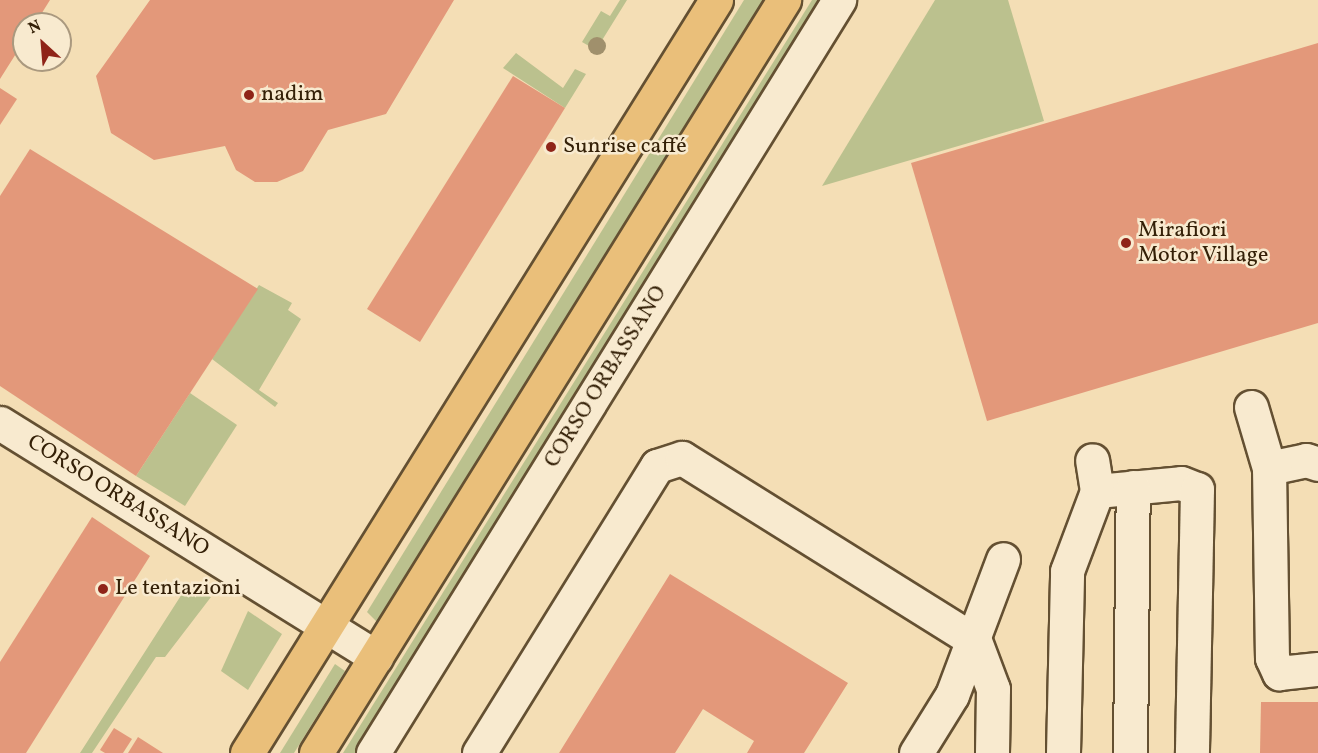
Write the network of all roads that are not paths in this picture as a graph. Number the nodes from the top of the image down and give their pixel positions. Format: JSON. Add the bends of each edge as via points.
{"nodes":[{"id":1,"x":716,"y":0,"type":"edge"},
{"id":2,"x":783,"y":0,"type":"edge"},
{"id":3,"x":839,"y":0,"type":"edge"},
{"id":4,"x":1251,"y":407,"type":"dead end"},
{"id":5,"x":0,"y":423,"type":"edge"},
{"id":6,"x":1318,"y":464,"type":"edge"},
{"id":7,"x":1269,"y":468,"type":"junction"},
{"id":8,"x":1133,"y":488,"type":"junction"},
{"id":9,"x":1003,"y":559,"type":"dead end"},
{"id":10,"x":327,"y":627,"type":"junction"},
{"id":11,"x":975,"y":641,"type":"junction"},
{"id":12,"x":376,"y":657,"type":"junction"},
{"id":13,"x":1318,"y":669,"type":"edge"},
{"id":14,"x":990,"y":749,"type":"edge"},
{"id":15,"x":247,"y":753,"type":"edge"},
{"id":16,"x":316,"y":753,"type":"edge"},
{"id":17,"x":373,"y":753,"type":"edge"},
{"id":18,"x":479,"y":753,"type":"edge"},
{"id":19,"x":916,"y":753,"type":"edge"},
{"id":20,"x":1063,"y":753,"type":"edge"},
{"id":21,"x":1130,"y":753,"type":"edge"},
{"id":22,"x":1192,"y":753,"type":"edge"}],
"edges":[{"from":1,"to":10,"type":"main road"},
{"from":2,"to":12,"type":"main road"},
{"from":3,"to":17,"type":"street","name":"CORSO ORBASSANO"},
{"from":4,"to":7,"type":"street"},
{"from":5,"to":10,"type":"street","name":"CORSO ORBASSANO"},
{"from":6,"to":7,"type":"street","via":[[1306,460]]},
{"from":7,"to":13,"type":"street","via":[[1272,658],[1279,673]]},
{"from":8,"to":20,"type":"street","via":[[1094,475],[1067,571]]},
{"from":8,"to":21,"type":"street"},
{"from":8,"to":22,"type":"street","via":[[1181,483],[1197,489]]},
{"from":9,"to":11,"type":"street"},
{"from":10,"to":12,"type":"street","name":"CORSO ORBASSANO"},
{"from":10,"to":15,"type":"main road"},
{"from":11,"to":14,"type":"street","via":[[993,690]]},
{"from":11,"to":18,"type":"street","via":[[682,458],[669,458],[640,493]]},
{"from":11,"to":19,"type":"street","via":[[952,695]]},
{"from":12,"to":16,"type":"main road"}]}
